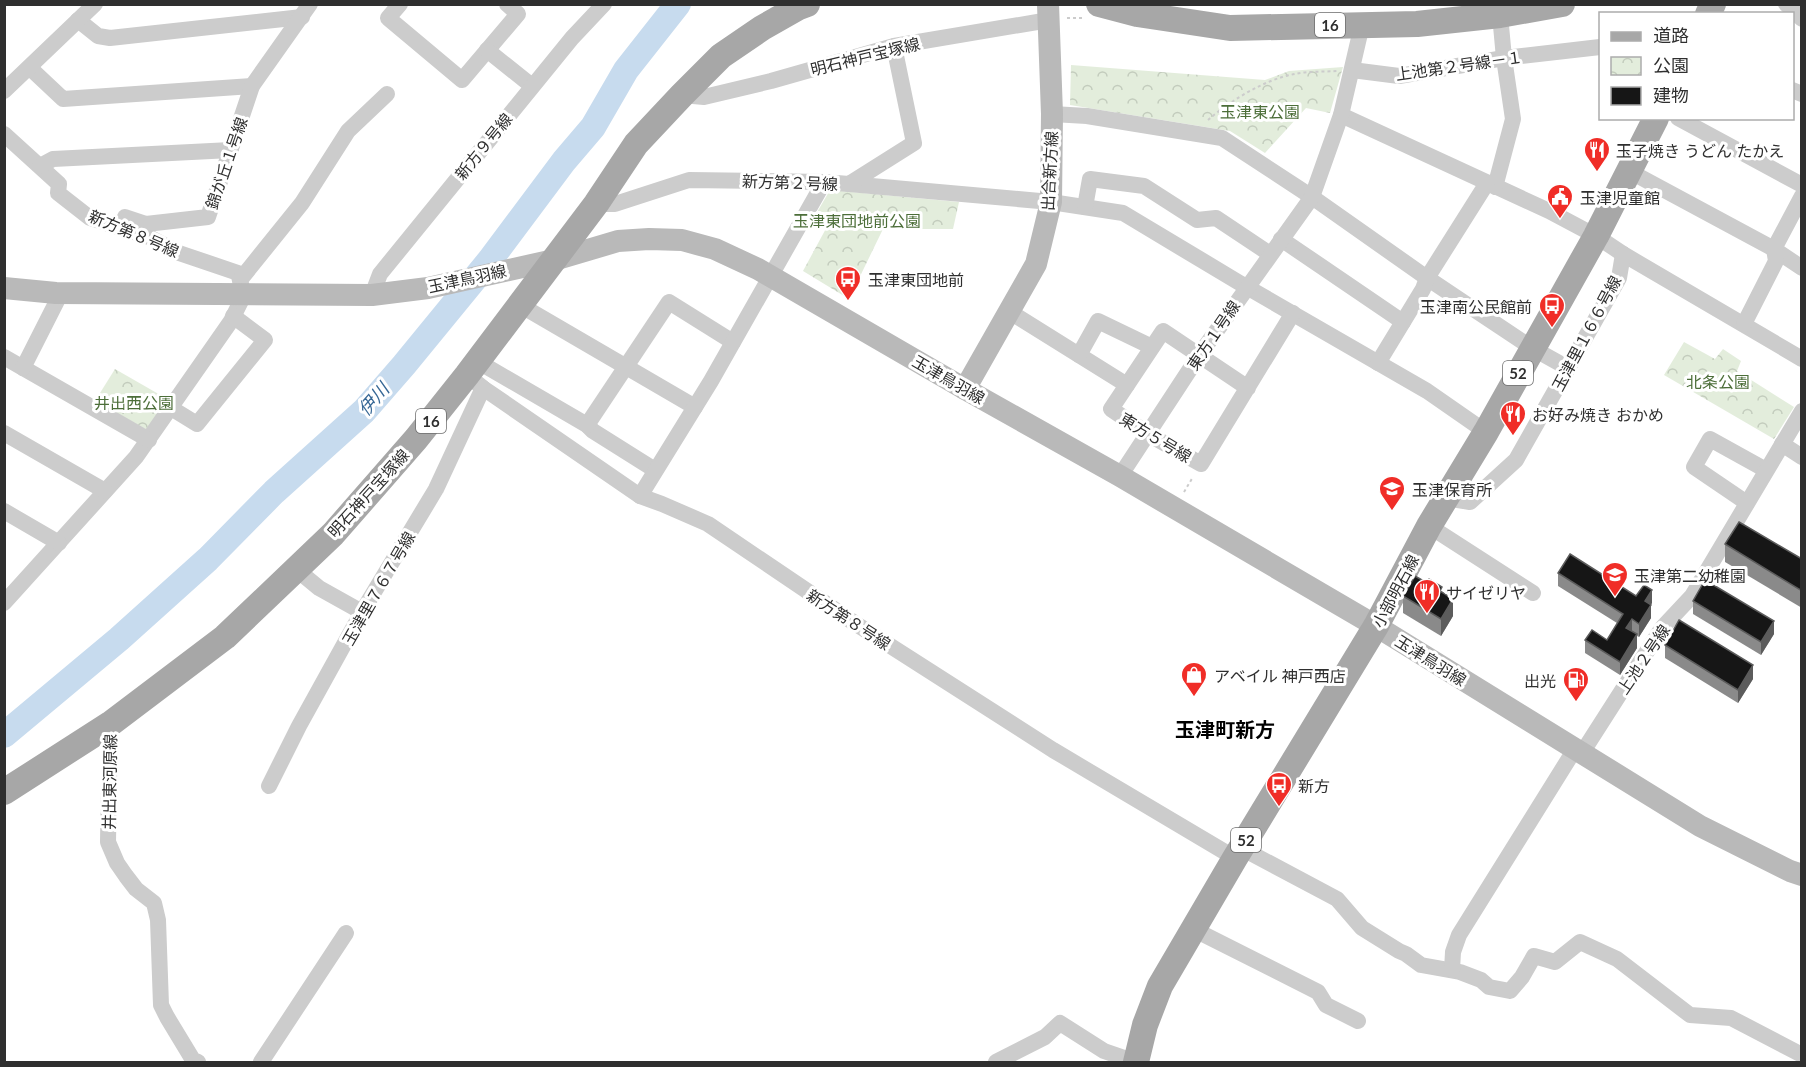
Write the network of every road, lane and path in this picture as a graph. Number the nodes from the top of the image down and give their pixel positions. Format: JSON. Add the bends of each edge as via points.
{"nodes":[{"id":1,"x":95,"y":4,"type":"edge"},
{"id":2,"x":400,"y":4,"type":"edge"},
{"id":3,"x":507,"y":4,"type":"edge"},
{"id":4,"x":604,"y":4,"type":"edge"},
{"id":5,"x":807,"y":4,"type":"edge"},
{"id":6,"x":1099,"y":4,"type":"edge"},
{"id":7,"x":1562,"y":4,"type":"edge"},
{"id":8,"x":1786,"y":4,"type":"edge"},
{"id":9,"x":306,"y":11,"type":"edge"},
{"id":10,"x":1048,"y":12,"type":"edge"},
{"id":11,"x":1500,"y":15,"type":"junction"},
{"id":12,"x":1802,"y":19,"type":"edge"},
{"id":13,"x":78,"y":20,"type":"junction"},
{"id":14,"x":1362,"y":25,"type":"junction"},
{"id":15,"x":894,"y":46,"type":"junction"},
{"id":16,"x":1599,"y":47,"type":"edge"},
{"id":17,"x":487,"y":50,"type":"junction"},
{"id":18,"x":1504,"y":58,"type":"junction"},
{"id":19,"x":30,"y":68,"type":"junction"},
{"id":20,"x":1352,"y":70,"type":"junction"},
{"id":21,"x":252,"y":86,"type":"junction"},
{"id":22,"x":532,"y":87,"type":"junction"},
{"id":23,"x":4,"y":91,"type":"edge"},
{"id":24,"x":387,"y":94,"type":"dead end"},
{"id":25,"x":682,"y":94,"type":"junction"},
{"id":26,"x":1052,"y":114,"type":"junction"},
{"id":27,"x":1341,"y":116,"type":"junction"},
{"id":28,"x":1655,"y":120,"type":"edge"},
{"id":29,"x":1682,"y":120,"type":"edge"},
{"id":30,"x":1192,"y":134,"type":"junction"},
{"id":31,"x":5,"y":136,"type":"edge"},
{"id":32,"x":231,"y":150,"type":"junction"},
{"id":33,"x":40,"y":166,"type":"junction"},
{"id":34,"x":1629,"y":171,"type":"junction"},
{"id":35,"x":824,"y":182,"type":"junction"},
{"id":36,"x":59,"y":184,"type":"junction"},
{"id":37,"x":849,"y":184,"type":"junction"},
{"id":38,"x":1491,"y":185,"type":"junction"},
{"id":39,"x":1802,"y":185,"type":"edge"},
{"id":40,"x":1802,"y":196,"type":"edge"},
{"id":41,"x":1312,"y":197,"type":"junction"},
{"id":42,"x":1051,"y":202,"type":"junction"},
{"id":43,"x":596,"y":204,"type":"junction"},
{"id":44,"x":1085,"y":207,"type":"junction"},
{"id":45,"x":1596,"y":236,"type":"junction"},
{"id":46,"x":1281,"y":239,"type":"junction"},
{"id":47,"x":1774,"y":249,"type":"junction"},
{"id":48,"x":1270,"y":254,"type":"junction"},
{"id":49,"x":1623,"y":254,"type":"junction"},
{"id":50,"x":554,"y":260,"type":"junction"},
{"id":51,"x":1802,"y":268,"type":"edge"},
{"id":52,"x":770,"y":276,"type":"junction"},
{"id":53,"x":1427,"y":278,"type":"junction"},
{"id":54,"x":1246,"y":286,"type":"junction"},
{"id":55,"x":4,"y":288,"type":"edge"},
{"id":56,"x":242,"y":288,"type":"junction"},
{"id":57,"x":61,"y":293,"type":"junction"},
{"id":58,"x":372,"y":295,"type":"junction"},
{"id":59,"x":520,"y":305,"type":"junction"},
{"id":60,"x":1010,"y":312,"type":"junction"},
{"id":61,"x":1293,"y":313,"type":"junction"},
{"id":62,"x":233,"y":316,"type":"junction"},
{"id":63,"x":1403,"y":322,"type":"junction"},
{"id":64,"x":1744,"y":324,"type":"junction"},
{"id":65,"x":733,"y":342,"type":"junction"},
{"id":66,"x":1152,"y":347,"type":"junction"},
{"id":67,"x":1532,"y":348,"type":"junction"},
{"id":68,"x":1200,"y":354,"type":"junction"},
{"id":69,"x":1079,"y":355,"type":"junction"},
{"id":70,"x":4,"y":357,"type":"edge"},
{"id":71,"x":1802,"y":359,"type":"edge"},
{"id":72,"x":1378,"y":363,"type":"junction"},
{"id":73,"x":626,"y":366,"type":"junction"},
{"id":74,"x":23,"y":368,"type":"junction"},
{"id":75,"x":1568,"y":368,"type":"junction"},
{"id":76,"x":476,"y":375,"type":"junction"},
{"id":77,"x":1126,"y":385,"type":"junction"},
{"id":78,"x":1248,"y":388,"type":"junction"},
{"id":79,"x":965,"y":389,"type":"junction"},
{"id":80,"x":695,"y":407,"type":"junction"},
{"id":81,"x":171,"y":408,"type":"junction"},
{"id":82,"x":1802,"y":411,"type":"edge"},
{"id":83,"x":587,"y":425,"type":"junction"},
{"id":84,"x":1486,"y":432,"type":"junction"},
{"id":85,"x":4,"y":433,"type":"edge"},
{"id":86,"x":1148,"y":434,"type":"junction"},
{"id":87,"x":149,"y":440,"type":"junction"},
{"id":88,"x":1782,"y":444,"type":"junction"},
{"id":89,"x":1802,"y":457,"type":"edge"},
{"id":90,"x":1201,"y":464,"type":"junction"},
{"id":91,"x":656,"y":470,"type":"junction"},
{"id":92,"x":1766,"y":470,"type":"junction"},
{"id":93,"x":1120,"y":476,"type":"junction"},
{"id":94,"x":105,"y":490,"type":"junction"},
{"id":95,"x":640,"y":496,"type":"junction"},
{"id":96,"x":1446,"y":498,"type":"junction"},
{"id":97,"x":1747,"y":503,"type":"junction"},
{"id":98,"x":1175,"y":508,"type":"junction"},
{"id":99,"x":4,"y":511,"type":"edge"},
{"id":100,"x":1429,"y":526,"type":"junction"},
{"id":101,"x":59,"y":543,"type":"junction"},
{"id":102,"x":296,"y":569,"type":"junction"},
{"id":103,"x":1533,"y":593,"type":"dead end"},
{"id":104,"x":8,"y":595,"type":"edge"},
{"id":105,"x":362,"y":612,"type":"junction"},
{"id":106,"x":1376,"y":626,"type":"junction"},
{"id":107,"x":110,"y":724,"type":"junction"},
{"id":108,"x":1579,"y":751,"type":"junction"},
{"id":109,"x":269,"y":786,"type":"dead end"},
{"id":110,"x":4,"y":792,"type":"edge"},
{"id":111,"x":1238,"y":853,"type":"junction"},
{"id":112,"x":1802,"y":875,"type":"edge"},
{"id":113,"x":1193,"y":929,"type":"junction"},
{"id":114,"x":346,"y":933,"type":"dead end"},
{"id":115,"x":1452,"y":970,"type":"junction"},
{"id":116,"x":1358,"y":1021,"type":"dead end"},
{"id":117,"x":1802,"y":1055,"type":"edge"},
{"id":118,"x":198,"y":1062,"type":"edge"},
{"id":119,"x":261,"y":1062,"type":"edge"},
{"id":120,"x":996,"y":1062,"type":"edge"},
{"id":121,"x":1136,"y":1062,"type":"edge"}],
"edges":[{"from":1,"to":13,"type":"street"},
{"from":2,"to":17,"type":"street","via":[[388,18],[462,80]]},
{"from":3,"to":17,"type":"street","via":[[518,14]]},
{"from":4,"to":22,"type":"street","name":"新方９号線"},
{"from":5,"to":25,"type":"main road","name":"明石神戸宝塚線","number":"16","via":[[721,56]]},
{"from":6,"to":14,"type":"main road","number":"16","via":[[1230,28]]},
{"from":7,"to":11,"type":"main road","number":"16"},
{"from":8,"to":12,"type":"street"},
{"from":9,"to":13,"type":"street","via":[[110,38],[98,36]]},
{"from":9,"to":21,"type":"street","name":"錦が丘１号線"},
{"from":10,"to":15,"type":"street","name":"明石神戸宝塚線"},
{"from":10,"to":26,"type":"street","name":"出合新方線"},
{"from":11,"to":14,"type":"main road","number":"16"},
{"from":11,"to":18,"type":"street"},
{"from":13,"to":19,"type":"street"},
{"from":14,"to":20,"type":"street","name":"東方１号線"},
{"from":15,"to":25,"type":"street","name":"明石神戸宝塚線","via":[[704,97]]},
{"from":15,"to":37,"type":"street","name":"新方第２号線","via":[[914,143]]},
{"from":16,"to":18,"type":"street","name":"上池第２号線－１"},
{"from":17,"to":22,"type":"street"},
{"from":18,"to":20,"type":"street","name":"上池第２号線－１","via":[[1399,76]]},
{"from":18,"to":38,"type":"street","via":[[1513,119]]},
{"from":19,"to":21,"type":"street","via":[[63,99]]},
{"from":19,"to":23,"type":"street"},
{"from":20,"to":27,"type":"street","name":"東方１号線"},
{"from":20,"to":30,"type":"path","via":[[1294,74],[1263,85],[1223,107]]},
{"from":21,"to":32,"type":"street","name":"錦が丘１号線"},
{"from":22,"to":58,"type":"street","name":"新方９号線","via":[[380,274]]},
{"from":24,"to":56,"type":"street","via":[[348,131]]},
{"from":25,"to":43,"type":"main road","name":"明石神戸宝塚線","number":"16","via":[[636,144]]},
{"from":26,"to":30,"type":"street"},
{"from":26,"to":42,"type":"street","name":"出合新方線"},
{"from":27,"to":38,"type":"street"},
{"from":27,"to":41,"type":"street","name":"東方１号線"},
{"from":28,"to":34,"type":"main road","name":"小部明石線","number":"52"},
{"from":29,"to":39,"type":"street"},
{"from":30,"to":41,"type":"street","via":[[1222,138]]},
{"from":31,"to":33,"type":"street","name":"新方第８号線"},
{"from":32,"to":33,"type":"street","via":[[53,159]]},
{"from":32,"to":36,"type":"street","name":"錦が丘１号線","via":[[208,217],[147,224],[93,208]]},
{"from":33,"to":36,"type":"street","name":"新方第８号線"},
{"from":34,"to":45,"type":"main road","name":"小部明石線","number":"52"},
{"from":34,"to":47,"type":"street"},
{"from":35,"to":37,"type":"street","name":"新方第２号線"},
{"from":35,"to":43,"type":"street","name":"新方第２号線","via":[[689,180],[615,204]]},
{"from":35,"to":52,"type":"street"},
{"from":36,"to":56,"type":"street","name":"新方第８号線","via":[[58,193],[90,218],[238,273]]},
{"from":37,"to":42,"type":"street"},
{"from":38,"to":45,"type":"street"},
{"from":38,"to":53,"type":"street"},
{"from":40,"to":47,"type":"street"},
{"from":41,"to":46,"type":"street","name":"東方１号線"},
{"from":41,"to":53,"type":"street"},
{"from":42,"to":44,"type":"street"},
{"from":42,"to":60,"type":"street","name":"出合新方線","via":[[1036,264]]},
{"from":43,"to":50,"type":"main road","name":"明石神戸宝塚線","number":"16"},
{"from":44,"to":48,"type":"street","via":[[1090,179],[1144,186],[1197,220],[1216,218]]},
{"from":44,"to":54,"type":"street","via":[[1123,213]]},
{"from":45,"to":49,"type":"street"},
{"from":45,"to":67,"type":"main road","name":"小部明石線","number":"52"},
{"from":46,"to":48,"type":"street","name":"東方１号線"},
{"from":46,"to":63,"type":"street"},
{"from":47,"to":51,"type":"street"},
{"from":47,"to":64,"type":"street","via":[[1776,261]]},
{"from":48,"to":54,"type":"street","name":"東方１号線"},
{"from":49,"to":64,"type":"street"},
{"from":49,"to":75,"type":"street","name":"玉津里１６６号線","via":[[1620,278]]},
{"from":50,"to":52,"type":"street","name":"玉津鳥羽線","via":[[618,241],[682,240],[715,249]]},
{"from":50,"to":58,"type":"street","name":"玉津鳥羽線","via":[[428,288]]},
{"from":50,"to":59,"type":"main road","name":"明石神戸宝塚線","number":"16"},
{"from":52,"to":65,"type":"street"},
{"from":52,"to":79,"type":"street","name":"玉津鳥羽線"},
{"from":53,"to":63,"type":"street"},
{"from":53,"to":67,"type":"street"},
{"from":54,"to":61,"type":"street"},
{"from":54,"to":68,"type":"street","name":"東方１号線"},
{"from":55,"to":57,"type":"street","name":"玉津鳥羽線"},
{"from":56,"to":57,"type":"street","name":"玉津鳥羽線"},
{"from":56,"to":58,"type":"street","name":"玉津鳥羽線"},
{"from":56,"to":62,"type":"street"},
{"from":57,"to":74,"type":"street"},
{"from":59,"to":73,"type":"street"},
{"from":59,"to":76,"type":"main road","name":"明石神戸宝塚線","number":"16"},
{"from":60,"to":69,"type":"street"},
{"from":60,"to":79,"type":"street","name":"出合新方線"},
{"from":61,"to":72,"type":"street"},
{"from":61,"to":78,"type":"street","name":"東方５号線"},
{"from":62,"to":81,"type":"street"},
{"from":62,"to":81,"type":"street","via":[[265,340],[198,424]]},
{"from":63,"to":72,"type":"street"},
{"from":64,"to":71,"type":"street"},
{"from":65,"to":73,"type":"street","via":[[669,302]]},
{"from":65,"to":80,"type":"street"},
{"from":66,"to":68,"type":"street","name":"東方５号線","via":[[1163,331]]},
{"from":66,"to":69,"type":"street","via":[[1098,321]]},
{"from":66,"to":77,"type":"street","name":"東方５号線"},
{"from":67,"to":75,"type":"street"},
{"from":67,"to":84,"type":"main road","name":"小部明石線","number":"52"},
{"from":68,"to":78,"type":"street","name":"東方５号線"},
{"from":68,"to":86,"type":"street","name":"東方１号線"},
{"from":69,"to":77,"type":"street"},
{"from":70,"to":74,"type":"street"},
{"from":72,"to":84,"type":"street"},
{"from":73,"to":80,"type":"street"},
{"from":73,"to":83,"type":"street"},
{"from":74,"to":87,"type":"street"},
{"from":75,"to":96,"type":"street","name":"玉津里１６６号線","via":[[1516,460],[1470,502]]},
{"from":76,"to":83,"type":"street"},
{"from":76,"to":95,"type":"street","name":"新方第８号線"},
{"from":76,"to":102,"type":"main road","name":"明石神戸宝塚線","number":"16","via":[[333,534]]},
{"from":76,"to":105,"type":"street","name":"玉津里７６７号線","via":[[436,489]]},
{"from":77,"to":86,"type":"street","name":"東方５号線","via":[[1111,409]]},
{"from":78,"to":90,"type":"street","name":"東方５号線"},
{"from":79,"to":93,"type":"street","name":"玉津鳥羽線"},
{"from":80,"to":91,"type":"street"},
{"from":81,"to":87,"type":"street"},
{"from":82,"to":88,"type":"street","name":"上池２号線"},
{"from":83,"to":91,"type":"street"},
{"from":84,"to":96,"type":"main road","name":"小部明石線","number":"52"},
{"from":85,"to":94,"type":"street"},
{"from":86,"to":90,"type":"street","name":"東方５号線"},
{"from":86,"to":93,"type":"street","name":"東方１号線"},
{"from":87,"to":94,"type":"street"},
{"from":88,"to":89,"type":"street"},
{"from":88,"to":92,"type":"street","name":"上池２号線"},
{"from":90,"to":98,"type":"path"},
{"from":91,"to":95,"type":"street"},
{"from":92,"to":97,"type":"street","name":"上池２号線"},
{"from":92,"to":97,"type":"street","via":[[1710,439],[1694,467]]},
{"from":93,"to":98,"type":"street","name":"玉津鳥羽線"},
{"from":94,"to":101,"type":"street"},
{"from":95,"to":111,"type":"street","name":"新方第８号線","via":[[708,524],[1053,750]]},
{"from":96,"to":100,"type":"main road","name":"小部明石線","number":"52"},
{"from":97,"to":108,"type":"street","name":"上池２号線","via":[[1692,596],[1662,628]]},
{"from":98,"to":106,"type":"street","name":"玉津鳥羽線"},
{"from":99,"to":101,"type":"street"},
{"from":100,"to":103,"type":"street"},
{"from":100,"to":106,"type":"main road","name":"小部明石線","number":"52"},
{"from":101,"to":104,"type":"street"},
{"from":102,"to":105,"type":"street","via":[[319,588]]},
{"from":102,"to":107,"type":"main road","name":"明石神戸宝塚線","number":"16","via":[[225,638]]},
{"from":105,"to":109,"type":"street","name":"玉津里７６７号線"},
{"from":106,"to":108,"type":"street","name":"玉津鳥羽線"},
{"from":106,"to":111,"type":"main road","name":"小部明石線","number":"52"},
{"from":107,"to":110,"type":"main road","name":"明石神戸宝塚線","number":"16"},
{"from":107,"to":118,"type":"street","name":"井出東河原線","via":[[108,842],[131,883],[154,903],[161,1005],[193,1060]]},
{"from":108,"to":112,"type":"street","name":"玉津鳥羽線","via":[[1700,826]]},
{"from":108,"to":115,"type":"street","name":"上池２号線","via":[[1459,935]]},
{"from":111,"to":113,"type":"main road","name":"小部明石線","number":"52"},
{"from":111,"to":115,"type":"street","name":"新方第８号線","via":[[1336,899],[1362,928],[1421,965]]},
{"from":113,"to":116,"type":"street","via":[[1318,992],[1326,1005]]},
{"from":113,"to":121,"type":"main road","name":"小部明石線","number":"52","via":[[1160,986]]},
{"from":114,"to":119,"type":"street"},
{"from":115,"to":117,"type":"street","name":"新方第８号線","via":[[1481,980],[1489,987],[1510,991],[1534,956],[1555,962],[1580,942],[1617,959],[1690,1015],[1731,1018]]},
{"from":120,"to":121,"type":"street","via":[[1045,1037],[1060,1023],[1104,1052]]}]}
